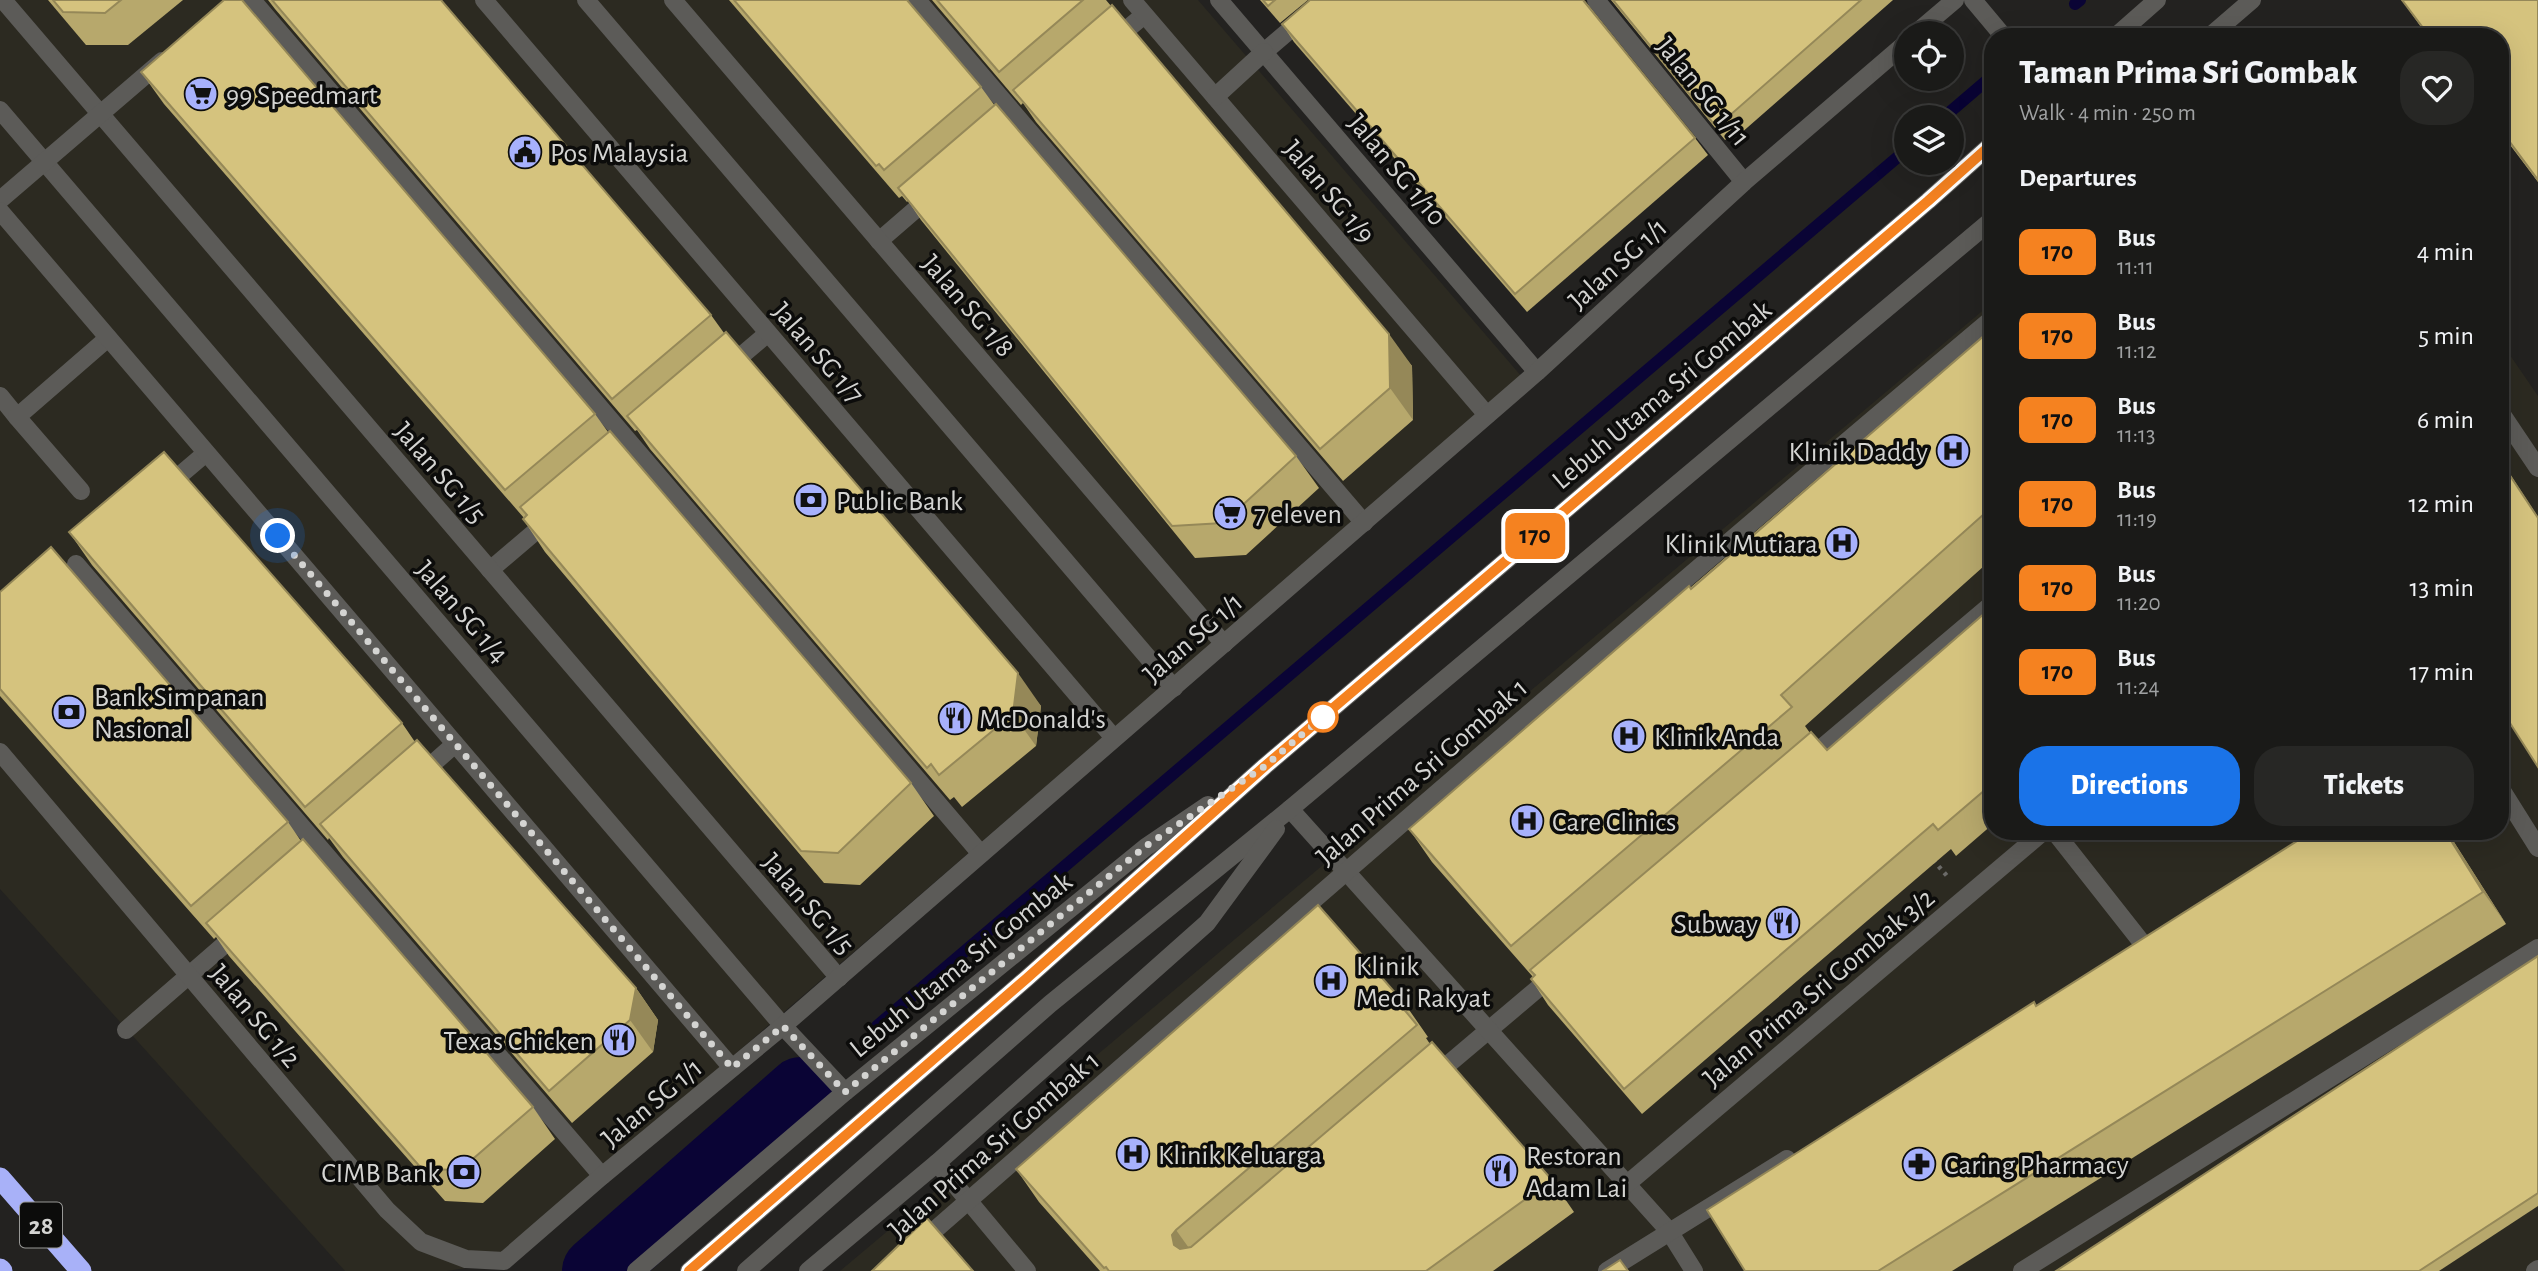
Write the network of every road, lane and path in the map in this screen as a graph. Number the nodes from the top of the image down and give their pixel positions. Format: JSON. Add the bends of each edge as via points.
{"nodes":[{"id":1,"x":3,"y":0,"type":"edge"},
{"id":2,"x":252,"y":0,"type":"edge"},
{"id":3,"x":484,"y":0,"type":"edge"},
{"id":4,"x":586,"y":0,"type":"edge"},
{"id":5,"x":673,"y":0,"type":"edge"},
{"id":6,"x":917,"y":0,"type":"edge"},
{"id":7,"x":1132,"y":0,"type":"edge"},
{"id":8,"x":1219,"y":0,"type":"edge"},
{"id":9,"x":1325,"y":0,"type":"edge"},
{"id":10,"x":1596,"y":0,"type":"edge"},
{"id":11,"x":1955,"y":0,"type":"edge"},
{"id":12,"x":1973,"y":0,"type":"edge"},
{"id":13,"x":2157,"y":0,"type":"edge"},
{"id":14,"x":2252,"y":0,"type":"edge"},
{"id":15,"x":1144,"y":15,"type":"junction"},
{"id":16,"x":1930,"y":21,"type":"edge"},
{"id":17,"x":1996,"y":28,"type":"edge"},
{"id":18,"x":2125,"y":28,"type":"edge"},
{"id":19,"x":2219,"y":28,"type":"edge"},
{"id":20,"x":1103,"y":50,"type":"edge"},
{"id":21,"x":173,"y":52,"type":"edge"},
{"id":22,"x":1264,"y":52,"type":"junction"},
{"id":23,"x":1894,"y":53,"type":"edge"},
{"id":24,"x":1215,"y":97,"type":"junction"},
{"id":25,"x":0,"y":110,"type":"edge"},
{"id":26,"x":100,"y":114,"type":"junction"},
{"id":27,"x":1984,"y":150,"type":"edge"},
{"id":28,"x":44,"y":162,"type":"junction"},
{"id":29,"x":1744,"y":182,"type":"junction"},
{"id":30,"x":940,"y":189,"type":"edge"},
{"id":31,"x":0,"y":200,"type":"edge"},
{"id":32,"x":0,"y":211,"type":"edge"},
{"id":33,"x":1984,"y":227,"type":"edge"},
{"id":34,"x":879,"y":241,"type":"junction"},
{"id":35,"x":1984,"y":326,"type":"edge"},
{"id":36,"x":768,"y":333,"type":"junction"},
{"id":37,"x":108,"y":338,"type":"junction"},
{"id":38,"x":1537,"y":372,"type":"junction"},
{"id":39,"x":716,"y":377,"type":"edge"},
{"id":40,"x":0,"y":396,"type":"edge"},
{"id":41,"x":1487,"y":415,"type":"junction"},
{"id":42,"x":18,"y":417,"type":"junction"},
{"id":43,"x":2509,"y":424,"type":"edge"},
{"id":44,"x":206,"y":453,"type":"junction"},
{"id":45,"x":2538,"y":468,"type":"edge"},
{"id":46,"x":80,"y":491,"type":"dead end"},
{"id":47,"x":156,"y":496,"type":"edge"},
{"id":48,"x":562,"y":509,"type":"edge"},
{"id":49,"x":1364,"y":523,"type":"junction"},
{"id":50,"x":76,"y":563,"type":"edge"},
{"id":51,"x":490,"y":570,"type":"junction"},
{"id":52,"x":1984,"y":611,"type":"edge"},
{"id":53,"x":1224,"y":644,"type":"junction"},
{"id":54,"x":1174,"y":688,"type":"junction"},
{"id":55,"x":1114,"y":738,"type":"junction"},
{"id":56,"x":455,"y":744,"type":"junction"},
{"id":57,"x":0,"y":752,"type":"edge"},
{"id":58,"x":1265,"y":766,"type":"junction"},
{"id":59,"x":1791,"y":773,"type":"edge"},
{"id":60,"x":406,"y":787,"type":"edge"},
{"id":61,"x":2509,"y":802,"type":"edge"},
{"id":62,"x":1290,"y":809,"type":"junction"},
{"id":63,"x":2033,"y":840,"type":"edge"},
{"id":64,"x":2061,"y":840,"type":"edge"},
{"id":65,"x":2538,"y":848,"type":"edge"},
{"id":66,"x":981,"y":854,"type":"junction"},
{"id":67,"x":1345,"y":871,"type":"junction"},
{"id":68,"x":249,"y":924,"type":"edge"},
{"id":69,"x":2143,"y":944,"type":"edge"},
{"id":70,"x":2538,"y":948,"type":"edge"},
{"id":71,"x":1573,"y":959,"type":"edge"},
{"id":72,"x":189,"y":975,"type":"junction"},
{"id":73,"x":839,"y":978,"type":"junction"},
{"id":74,"x":783,"y":1026,"type":"junction"},
{"id":75,"x":126,"y":1030,"type":"dead end"},
{"id":76,"x":1489,"y":1030,"type":"junction"},
{"id":77,"x":732,"y":1068,"type":"junction"},
{"id":78,"x":845,"y":1092,"type":"junction"},
{"id":79,"x":1416,"y":1093,"type":"edge"},
{"id":80,"x":1799,"y":1152,"type":"edge"},
{"id":81,"x":937,"y":1163,"type":"junction"},
{"id":82,"x":602,"y":1176,"type":"junction"},
{"id":83,"x":0,"y":1178,"type":"edge"},
{"id":84,"x":1626,"y":1184,"type":"junction"},
{"id":85,"x":968,"y":1201,"type":"junction"},
{"id":86,"x":1669,"y":1231,"type":"junction"},
{"id":87,"x":504,"y":1261,"type":"joint"},
{"id":88,"x":81,"y":1271,"type":"edge"},
{"id":89,"x":636,"y":1271,"type":"edge"},
{"id":90,"x":689,"y":1271,"type":"edge"},
{"id":91,"x":746,"y":1271,"type":"edge"},
{"id":92,"x":808,"y":1271,"type":"edge"},
{"id":93,"x":888,"y":1271,"type":"edge"},
{"id":94,"x":1027,"y":1271,"type":"edge"},
{"id":95,"x":1607,"y":1271,"type":"edge"},
{"id":96,"x":1695,"y":1271,"type":"edge"},
{"id":97,"x":2022,"y":1271,"type":"edge"}],
"edges":[{"from":1,"to":26,"type":"street","name":"Jalan SG 1/5"},
{"from":2,"to":66,"type":"street"},
{"from":3,"to":36,"type":"street","name":"Jalan SG 1/7"},
{"from":4,"to":54,"type":"street","name":"Jalan SG 1/7"},
{"from":5,"to":34,"type":"street","name":"Jalan SG 1/8"},
{"from":6,"to":49,"type":"street"},
{"from":7,"to":15,"type":"street","name":"Jalan SG 1/9"},
{"from":8,"to":22,"type":"street","name":"Jalan SG 1/10"},
{"from":9,"to":22,"type":"street"},
{"from":10,"to":29,"type":"street","name":"Jalan SG 1/11"},
{"from":11,"to":16,"type":"street"},
{"from":12,"to":17,"type":"street"},
{"from":13,"to":18,"type":"street"},
{"from":14,"to":19,"type":"street"},
{"from":15,"to":20,"type":"street"},
{"from":15,"to":24,"type":"street","name":"Jalan SG 1/9"},
{"from":21,"to":26,"type":"street"},
{"from":22,"to":24,"type":"street"},
{"from":22,"to":38,"type":"street","name":"Jalan SG 1/10"},
{"from":23,"to":29,"type":"street","name":"Jalan SG 1/1"},
{"from":24,"to":41,"type":"street","name":"Jalan SG 1/9"},
{"from":25,"to":28,"type":"street","name":"Jalan SG 1/4"},
{"from":26,"to":28,"type":"street"},
{"from":26,"to":51,"type":"street","name":"Jalan SG 1/5"},
{"from":27,"to":58,"type":"street","name":"Lebuh Utama Sri Gombak"},
{"from":28,"to":31,"type":"street"},
{"from":28,"to":74,"type":"street","name":"Jalan SG 1/4"},
{"from":29,"to":38,"type":"street","name":"Jalan SG 1/1"},
{"from":30,"to":34,"type":"street"},
{"from":32,"to":37,"type":"street"},
{"from":33,"to":62,"type":"street"},
{"from":34,"to":53,"type":"street","name":"Jalan SG 1/8"},
{"from":35,"to":67,"type":"street","name":"Jalan Prima Sri Gombak 1"},
{"from":36,"to":39,"type":"street"},
{"from":36,"to":55,"type":"street","name":"Jalan SG 1/7"},
{"from":37,"to":42,"type":"street"},
{"from":37,"to":44,"type":"street"},
{"from":38,"to":41,"type":"street","name":"Jalan SG 1/1"},
{"from":40,"to":42,"type":"street"},
{"from":41,"to":49,"type":"street","name":"Jalan SG 1/1"},
{"from":42,"to":46,"type":"street"},
{"from":43,"to":45,"type":"street"},
{"from":44,"to":47,"type":"street"},
{"from":44,"to":56,"type":"street"},
{"from":48,"to":51,"type":"street"},
{"from":49,"to":53,"type":"street","name":"Jalan SG 1/1"},
{"from":50,"to":82,"type":"street"},
{"from":51,"to":73,"type":"street","name":"Jalan SG 1/5"},
{"from":52,"to":59,"type":"street"},
{"from":53,"to":54,"type":"street","name":"Jalan SG 1/1"},
{"from":54,"to":55,"type":"street","name":"Jalan SG 1/1"},
{"from":55,"to":66,"type":"street","name":"Jalan SG 1/1"},
{"from":56,"to":60,"type":"street"},
{"from":56,"to":77,"type":"street"},
{"from":57,"to":72,"type":"street","name":"Jalan SG 1/2"},
{"from":58,"to":78,"type":"street","name":"Lebuh Utama Sri Gombak","via":[[1146,846]]},
{"from":58,"to":90,"type":"street","name":"Lebuh Utama Sri Gombak"},
{"from":61,"to":65,"type":"street"},
{"from":62,"to":67,"type":"street"},
{"from":62,"to":81,"type":"street","via":[[1207,923]]},
{"from":62,"to":91,"type":"street","via":[[1050,1004]]},
{"from":63,"to":84,"type":"street","name":"Jalan Prima Sri Gombak 3/2"},
{"from":64,"to":69,"type":"street"},
{"from":66,"to":73,"type":"street","name":"Jalan SG 1/1"},
{"from":67,"to":76,"type":"street"},
{"from":67,"to":85,"type":"street","name":"Jalan Prima Sri Gombak 1"},
{"from":68,"to":72,"type":"street"},
{"from":70,"to":97,"type":"street"},
{"from":71,"to":76,"type":"street"},
{"from":72,"to":75,"type":"street"},
{"from":72,"to":87,"type":"street","name":"Jalan SG 1/2","via":[[387,1210],[421,1242],[467,1259]]},
{"from":73,"to":74,"type":"street","name":"Jalan SG 1/1"},
{"from":74,"to":77,"type":"street","name":"Jalan SG 1/1"},
{"from":74,"to":78,"type":"street","name":"Jalan SG 1/4"},
{"from":76,"to":79,"type":"street"},
{"from":76,"to":84,"type":"street"},
{"from":77,"to":82,"type":"street","name":"Jalan SG 1/1"},
{"from":78,"to":89,"type":"street","name":"Lebuh Utama Sri Gombak"},
{"from":80,"to":86,"type":"street"},
{"from":81,"to":85,"type":"street"},
{"from":81,"to":92,"type":"street"},
{"from":82,"to":87,"type":"street","name":"Jalan SG 1/1"},
{"from":83,"to":88,"type":"highway","number":"28"},
{"from":84,"to":86,"type":"street"},
{"from":85,"to":93,"type":"street","name":"Jalan Prima Sri Gombak 1"},
{"from":85,"to":94,"type":"street"},
{"from":86,"to":95,"type":"street"},
{"from":86,"to":96,"type":"street"}]}
